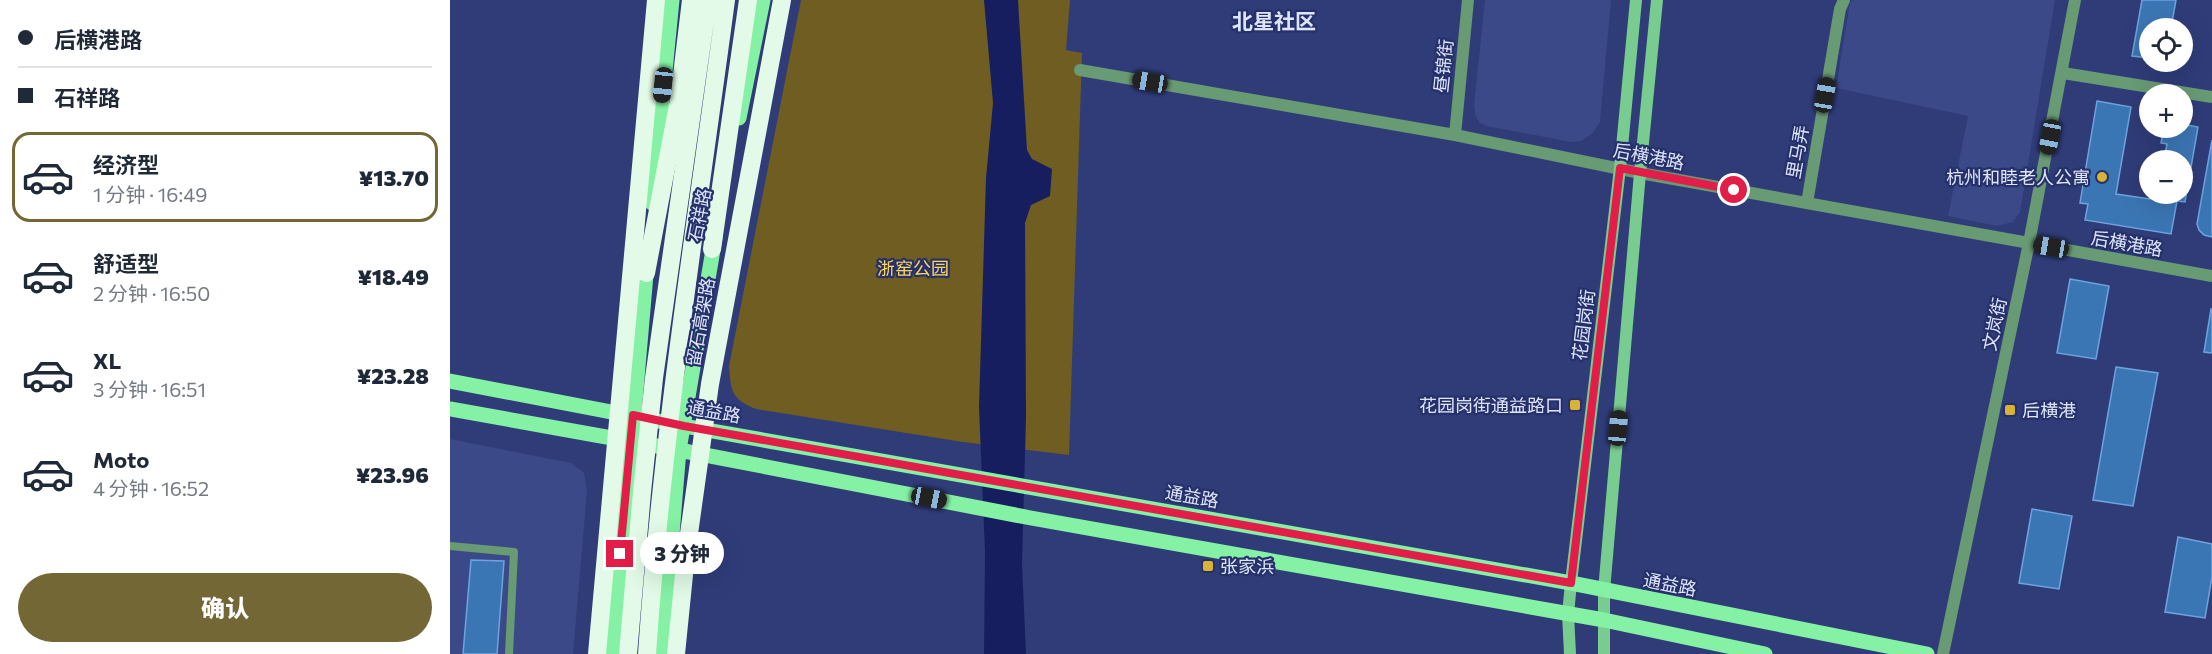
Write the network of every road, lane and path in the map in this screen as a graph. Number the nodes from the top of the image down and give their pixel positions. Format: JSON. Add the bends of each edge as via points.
{"nodes":[{"id":1,"x":656,"y":0,"type":"edge"},
{"id":2,"x":672,"y":0,"type":"edge"},
{"id":3,"x":691,"y":0,"type":"edge"},
{"id":4,"x":708,"y":0,"type":"edge"},
{"id":5,"x":726,"y":0,"type":"edge"},
{"id":6,"x":748,"y":0,"type":"edge"},
{"id":7,"x":763,"y":0,"type":"edge"},
{"id":8,"x":782,"y":0,"type":"edge"},
{"id":9,"x":1468,"y":0,"type":"edge"},
{"id":10,"x":1636,"y":0,"type":"edge"},
{"id":11,"x":1658,"y":0,"type":"edge"},
{"id":12,"x":1844,"y":0,"type":"edge"},
{"id":13,"x":2075,"y":0,"type":"edge"},
{"id":14,"x":1080,"y":70,"type":"dead end"},
{"id":15,"x":2063,"y":73,"type":"junction"},
{"id":16,"x":2212,"y":97,"type":"edge"},
{"id":17,"x":1455,"y":135,"type":"junction"},
{"id":18,"x":1620,"y":168,"type":"junction"},
{"id":19,"x":1640,"y":173,"type":"junction"},
{"id":20,"x":1807,"y":203,"type":"junction"},
{"id":21,"x":2029,"y":243,"type":"junction"},
{"id":22,"x":712,"y":249,"type":"junction"},
{"id":23,"x":646,"y":273,"type":"junction"},
{"id":24,"x":2212,"y":276,"type":"edge"},
{"id":25,"x":450,"y":381,"type":"edge"},
{"id":26,"x":450,"y":409,"type":"edge"},
{"id":27,"x":633,"y":415,"type":"junction"},
{"id":28,"x":684,"y":426,"type":"junction"},
{"id":29,"x":630,"y":441,"type":"junction"},
{"id":30,"x":680,"y":450,"type":"junction"},
{"id":31,"x":450,"y":546,"type":"edge"},
{"id":32,"x":1571,"y":583,"type":"junction"},
{"id":33,"x":1604,"y":591,"type":"junction"},
{"id":34,"x":1568,"y":614,"type":"junction"},
{"id":35,"x":1604,"y":620,"type":"junction"},
{"id":36,"x":509,"y":654,"type":"edge"},
{"id":37,"x":597,"y":654,"type":"edge"},
{"id":38,"x":613,"y":654,"type":"edge"},
{"id":39,"x":628,"y":654,"type":"edge"},
{"id":40,"x":648,"y":654,"type":"edge"},
{"id":41,"x":662,"y":654,"type":"edge"},
{"id":42,"x":676,"y":654,"type":"edge"},
{"id":43,"x":1569,"y":654,"type":"edge"},
{"id":44,"x":1604,"y":654,"type":"edge"},
{"id":45,"x":1765,"y":654,"type":"edge"},
{"id":46,"x":1927,"y":654,"type":"edge"},
{"id":47,"x":1943,"y":654,"type":"edge"}],
"edges":[{"from":1,"to":37,"type":"highway","bridge":true},
{"from":2,"to":23,"type":"main road"},
{"from":3,"to":23,"type":"highway","via":[[679,100]]},
{"from":4,"to":39,"type":"highway","name":"留石高架路","bridge":true,"via":[[654,378]]},
{"from":5,"to":40,"type":"highway","name":"留石高架路","bridge":true,"via":[[674,377]]},
{"from":6,"to":22,"type":"highway"},
{"from":7,"to":22,"type":"main road","name":"石祥路"},
{"from":8,"to":42,"type":"highway","name":"留石高架路","bridge":true,"via":[[710,384]]},
{"from":9,"to":17,"type":"street","name":"昼锦街"},
{"from":10,"to":18,"type":"street","name":"花园岗街"},
{"from":11,"to":19,"type":"street"},
{"from":12,"to":20,"type":"street","name":"里马弄"},
{"from":13,"to":15,"type":"street","name":"文岚街"},
{"from":14,"to":17,"type":"street","name":"后横港路"},
{"from":15,"to":16,"type":"street"},
{"from":15,"to":21,"type":"street","name":"文岚街"},
{"from":17,"to":18,"type":"street","name":"后横港路"},
{"from":18,"to":19,"type":"street","name":"后横港路"},
{"from":18,"to":32,"type":"street","name":"花园岗街"},
{"from":19,"to":20,"type":"street","name":"后横港路"},
{"from":19,"to":33,"type":"street"},
{"from":20,"to":21,"type":"street","name":"后横港路"},
{"from":21,"to":24,"type":"street","name":"后横港路"},
{"from":21,"to":47,"type":"street","name":"文岚街"},
{"from":22,"to":28,"type":"main road","name":"石祥路"},
{"from":23,"to":27,"type":"main road"},
{"from":25,"to":27,"type":"main road","name":"通益路"},
{"from":26,"to":29,"type":"main road"},
{"from":27,"to":28,"type":"main road","name":"通益路"},
{"from":27,"to":29,"type":"main road"},
{"from":28,"to":30,"type":"main road","name":"石祥路"},
{"from":28,"to":32,"type":"main road","name":"通益路"},
{"from":29,"to":30,"type":"main road"},
{"from":29,"to":38,"type":"main road"},
{"from":30,"to":34,"type":"main road","via":[[1031,518]]},
{"from":30,"to":41,"type":"main road","name":"石祥路"},
{"from":31,"to":36,"type":"lane","via":[[514,552]]},
{"from":32,"to":33,"type":"main road","name":"通益路"},
{"from":32,"to":34,"type":"street","name":"花园岗街"},
{"from":33,"to":35,"type":"street"},
{"from":33,"to":46,"type":"main road","name":"通益路"},
{"from":34,"to":35,"type":"main road"},
{"from":34,"to":43,"type":"street","name":"花园岗街"},
{"from":35,"to":44,"type":"street"},
{"from":35,"to":45,"type":"main road"}]}
